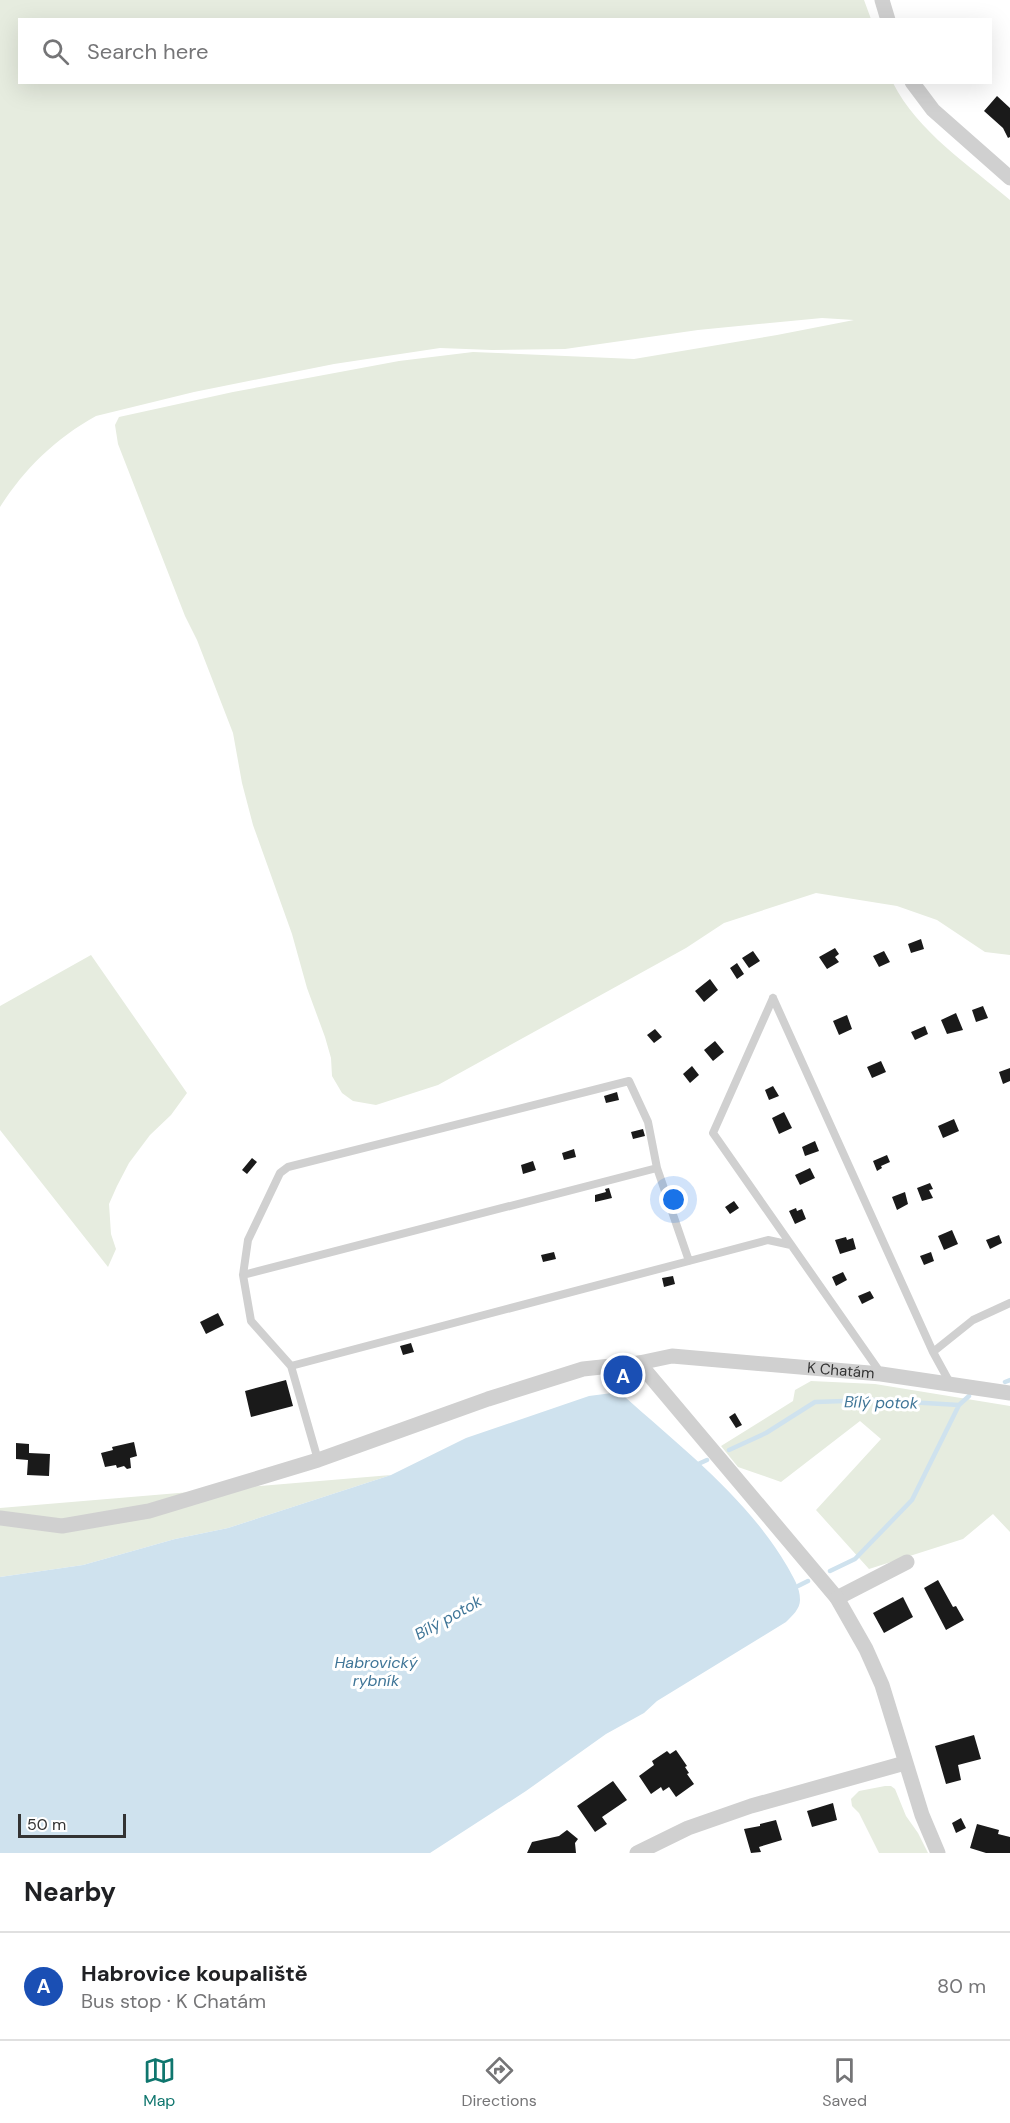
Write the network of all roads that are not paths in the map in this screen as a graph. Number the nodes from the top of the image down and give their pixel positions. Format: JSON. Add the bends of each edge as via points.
{"nodes":[{"id":1,"x":885,"y":1,"type":"edge"},
{"id":2,"x":888,"y":18,"type":"edge"},
{"id":3,"x":914,"y":84,"type":"edge"},
{"id":4,"x":1010,"y":178,"type":"edge"},
{"id":5,"x":657,"y":1168,"type":"junction"},
{"id":6,"x":791,"y":1245,"type":"junction"},
{"id":7,"x":689,"y":1261,"type":"junction"},
{"id":8,"x":243,"y":1275,"type":"junction"},
{"id":9,"x":1010,"y":1303,"type":"edge"},
{"id":10,"x":933,"y":1352,"type":"junction"},
{"id":11,"x":639,"y":1363,"type":"junction"},
{"id":12,"x":291,"y":1366,"type":"junction"},
{"id":13,"x":881,"y":1374,"type":"junction"},
{"id":14,"x":951,"y":1384,"type":"junction"},
{"id":15,"x":1010,"y":1393,"type":"edge"},
{"id":16,"x":318,"y":1460,"type":"junction"},
{"id":17,"x":0,"y":1518,"type":"edge"},
{"id":18,"x":907,"y":1562,"type":"dead end"},
{"id":19,"x":837,"y":1598,"type":"junction"},
{"id":20,"x":905,"y":1763,"type":"junction"},
{"id":21,"x":637,"y":1853,"type":"edge"},
{"id":22,"x":938,"y":1853,"type":"edge"}],
"edges":[{"from":1,"to":2,"type":"street"},
{"from":3,"to":4,"type":"street","via":[[933,110]]},
{"from":5,"to":7,"type":"lane"},
{"from":5,"to":8,"type":"lane"},
{"from":5,"to":8,"type":"lane","via":[[648,1122],[629,1081],[299,1164],[279,1173],[248,1240]]},
{"from":6,"to":7,"type":"lane","via":[[768,1240]]},
{"from":6,"to":10,"type":"lane","via":[[713,1133],[773,998]]},
{"from":6,"to":13,"type":"lane"},
{"from":7,"to":12,"type":"lane"},
{"from":8,"to":12,"type":"lane","via":[[251,1321]]},
{"from":9,"to":10,"type":"lane","via":[[973,1320]]},
{"from":10,"to":14,"type":"lane"},
{"from":11,"to":13,"type":"street","name":"K Chatám","via":[[672,1356]]},
{"from":11,"to":16,"type":"street","name":"K Chatám","via":[[583,1369]]},
{"from":11,"to":19,"type":"street"},
{"from":12,"to":16,"type":"lane"},
{"from":13,"to":14,"type":"street","name":"K Chatám"},
{"from":14,"to":15,"type":"street","name":"K Chatám"},
{"from":16,"to":17,"type":"street","name":"K Chatám","via":[[149,1511],[62,1526]]},
{"from":18,"to":19,"type":"street"},
{"from":19,"to":20,"type":"street","via":[[882,1684]]},
{"from":20,"to":21,"type":"street","via":[[751,1806],[688,1828]]},
{"from":20,"to":22,"type":"street"}]}
